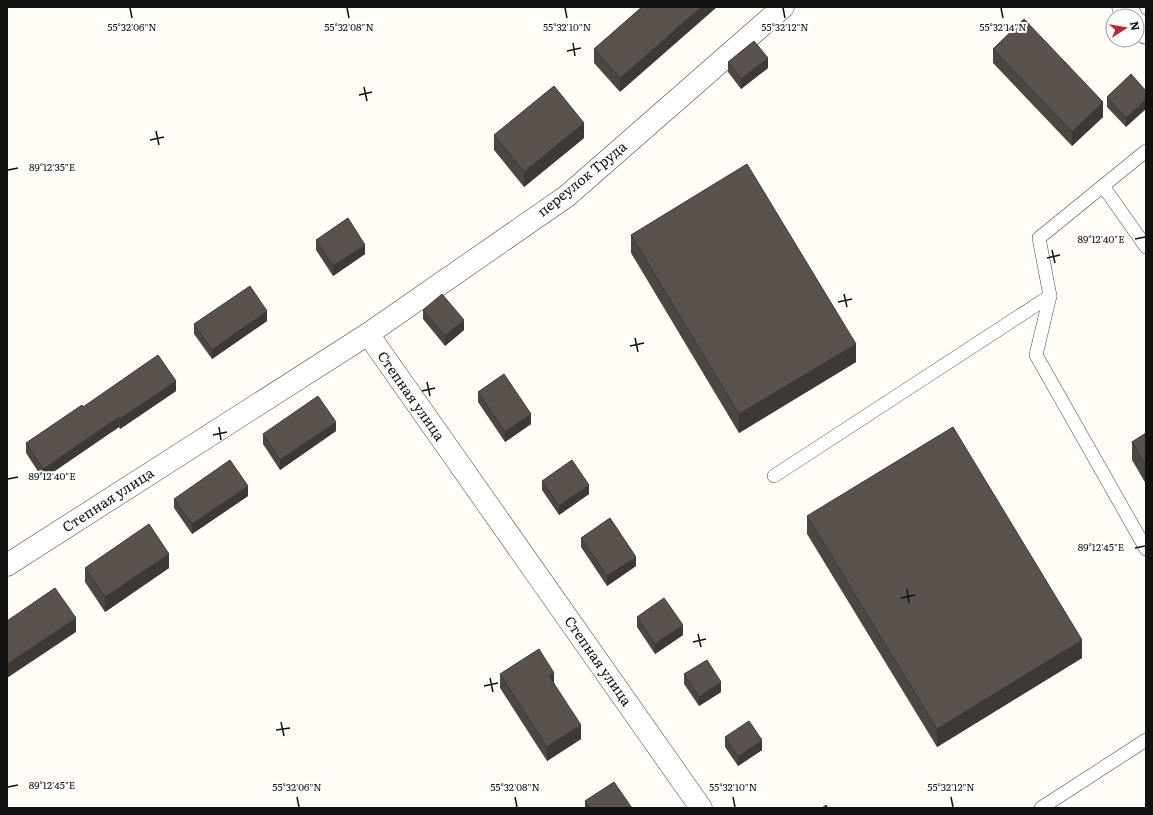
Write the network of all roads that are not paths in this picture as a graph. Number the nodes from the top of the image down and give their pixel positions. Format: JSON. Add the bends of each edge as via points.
{"nodes":[{"id":1,"x":783,"y":7,"type":"edge"},
{"id":2,"x":1146,"y":151,"type":"edge"},
{"id":3,"x":1103,"y":186,"type":"junction"},
{"id":4,"x":1146,"y":247,"type":"edge"},
{"id":5,"x":1050,"y":296,"type":"junction"},
{"id":6,"x":368,"y":334,"type":"junction"},
{"id":7,"x":774,"y":476,"type":"dead end"},
{"id":8,"x":1146,"y":549,"type":"edge"},
{"id":9,"x":7,"y":565,"type":"edge"},
{"id":10,"x":1146,"y":740,"type":"edge"},
{"id":11,"x":701,"y":808,"type":"edge"},
{"id":12,"x":1042,"y":808,"type":"edge"}],
"edges":[{"from":1,"to":6,"type":"street","name":"переулок Труда","via":[[567,196]]},
{"from":2,"to":3,"type":"lane"},
{"from":3,"to":4,"type":"lane"},
{"from":3,"to":5,"type":"lane","via":[[1039,238]]},
{"from":5,"to":7,"type":"lane"},
{"from":5,"to":8,"type":"lane","via":[[1036,355]]},
{"from":6,"to":9,"type":"street","name":"Степная улица"},
{"from":6,"to":11,"type":"street","name":"Степная улица"},
{"from":10,"to":12,"type":"lane"}]}
